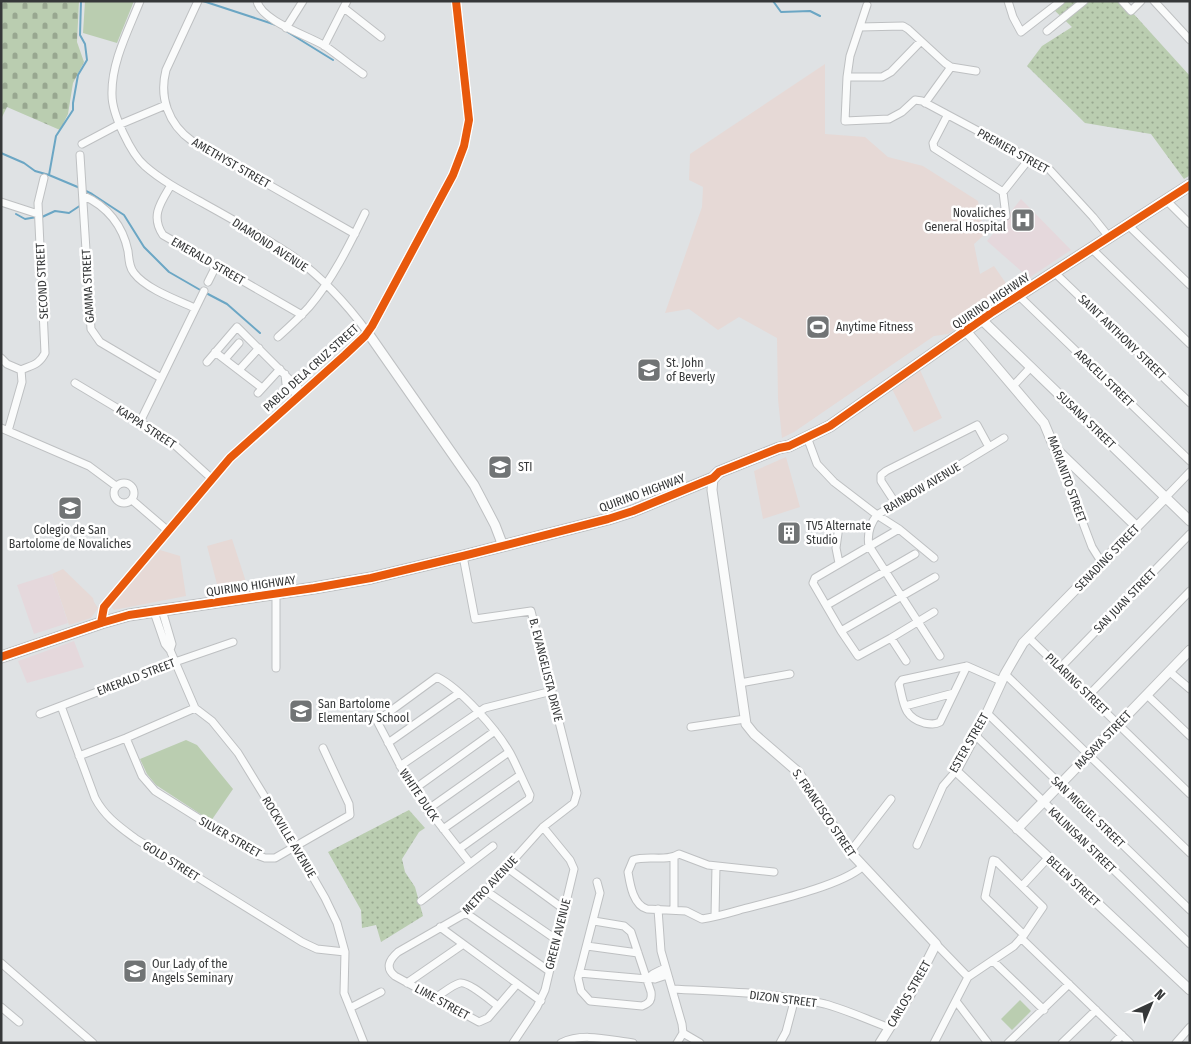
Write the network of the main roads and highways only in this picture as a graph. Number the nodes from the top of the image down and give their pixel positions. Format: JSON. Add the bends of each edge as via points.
{"nodes":[{"id":1,"x":1190,"y":185,"type":"edge"},
{"id":2,"x":1,"y":657,"type":"edge"}],
"edges":[{"from":1,"to":2,"type":"main road","name":"QUIRINO HIGHWAY","via":[[1018,295],[830,426],[721,478],[713,478],[633,511],[464,556],[371,578],[129,615]]}]}
